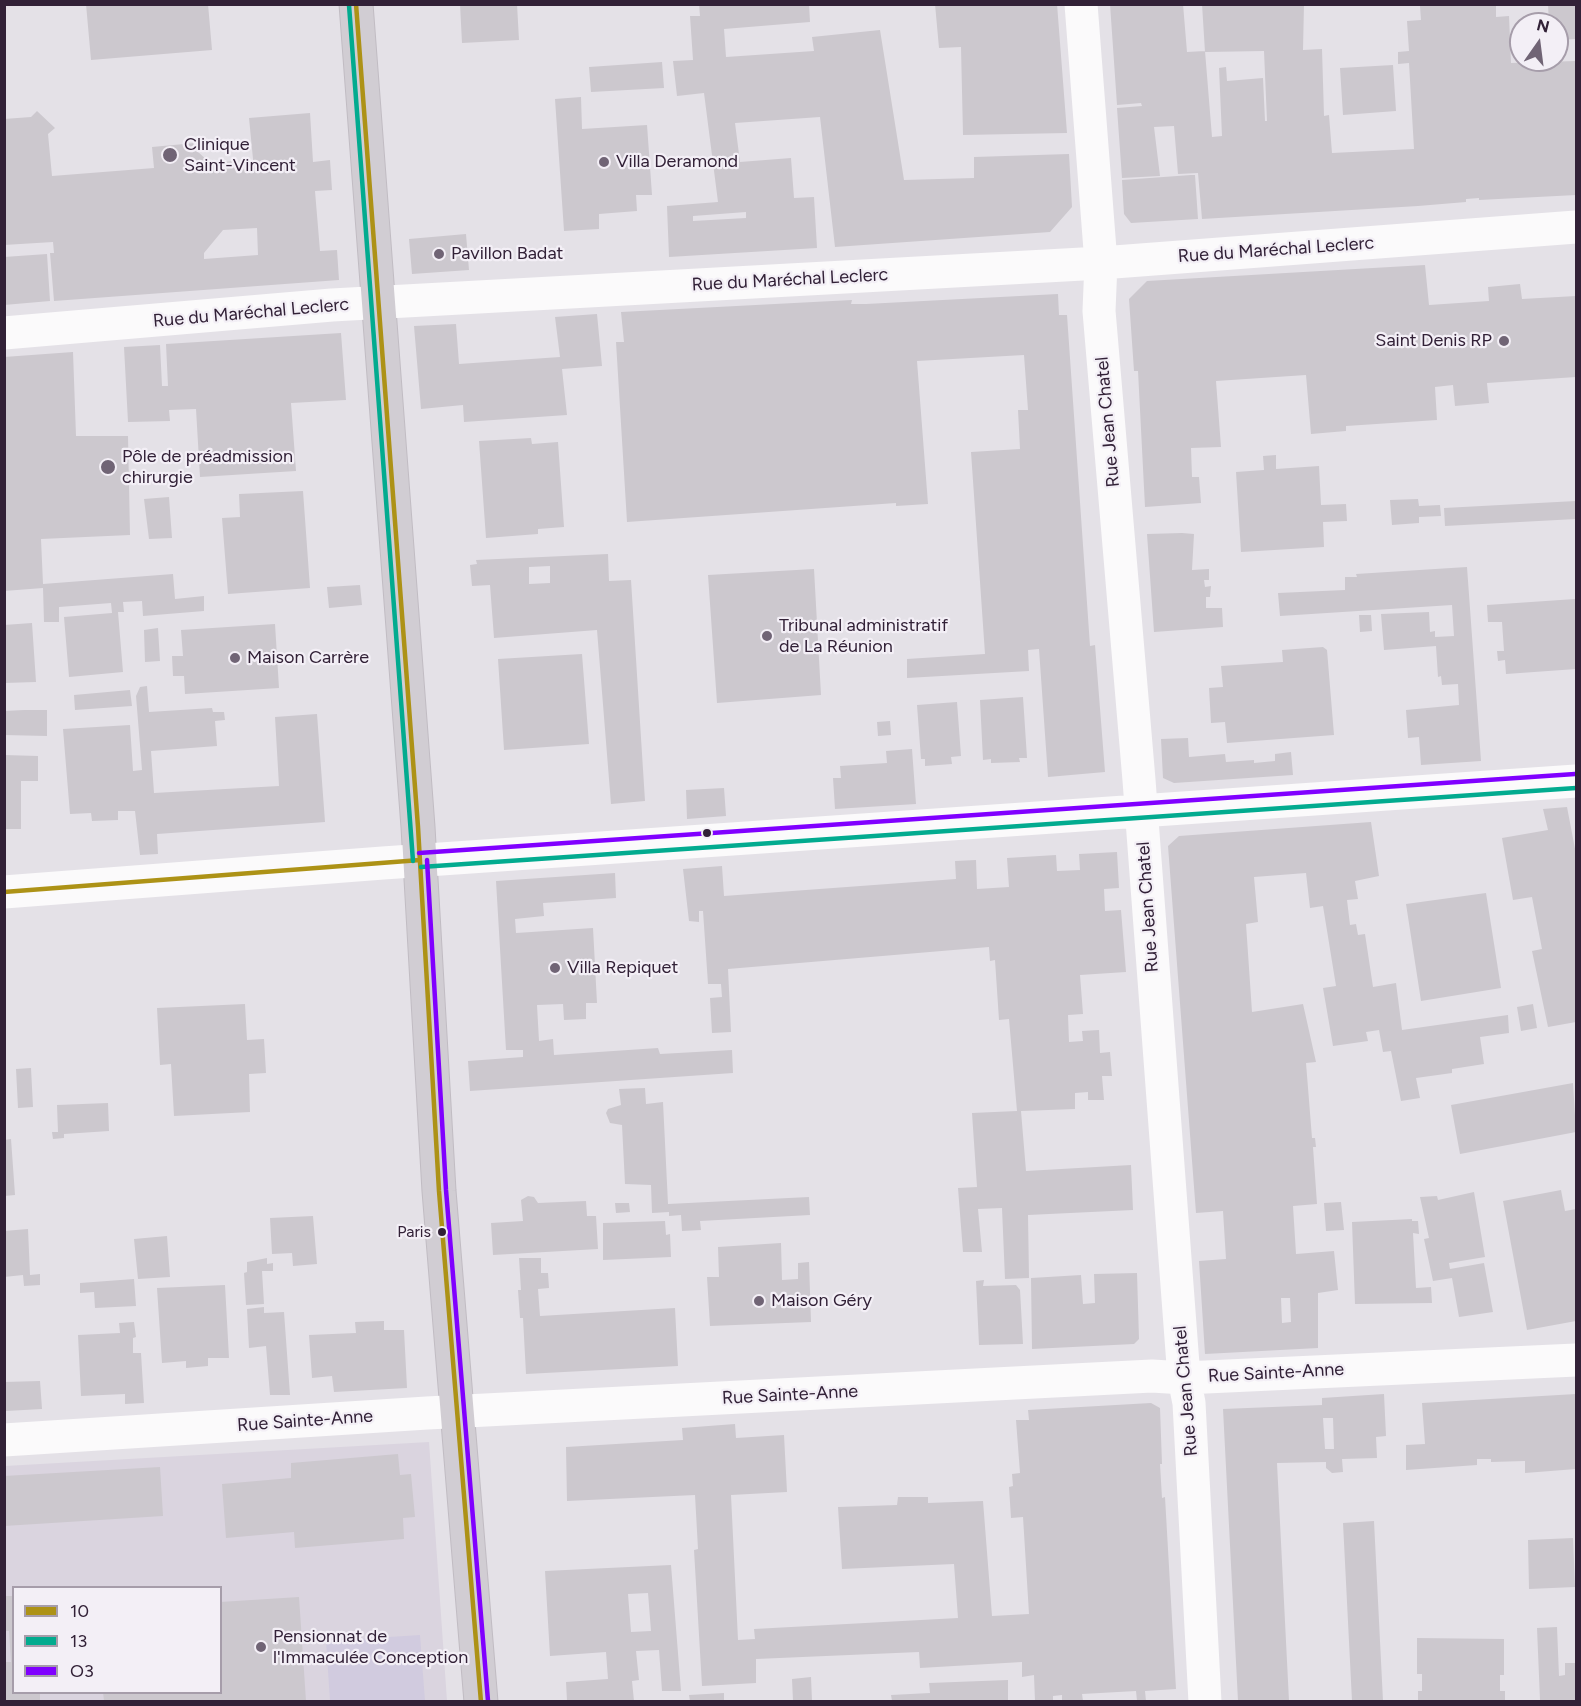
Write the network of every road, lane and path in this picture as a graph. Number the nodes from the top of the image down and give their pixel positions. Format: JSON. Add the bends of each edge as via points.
{"nodes":[{"id":1,"x":356,"y":4,"type":"edge"},
{"id":2,"x":1081,"y":4,"type":"edge"},
{"id":3,"x":1576,"y":227,"type":"edge"},
{"id":4,"x":1101,"y":263,"type":"junction"},
{"id":5,"x":380,"y":302,"type":"junction"},
{"id":6,"x":4,"y":333,"type":"edge"},
{"id":7,"x":1576,"y":781,"type":"edge"},
{"id":8,"x":1141,"y":810,"type":"junction"},
{"id":9,"x":420,"y":860,"type":"junction"},
{"id":10,"x":4,"y":892,"type":"edge"},
{"id":11,"x":1576,"y":1360,"type":"edge"},
{"id":12,"x":1184,"y":1378,"type":"junction"},
{"id":13,"x":458,"y":1411,"type":"junction"},
{"id":14,"x":4,"y":1440,"type":"edge"},
{"id":15,"x":481,"y":1701,"type":"edge"},
{"id":16,"x":1205,"y":1701,"type":"edge"}],
"edges":[{"from":1,"to":5,"type":"main road"},
{"from":2,"to":4,"type":"street","name":"Rue Jean Chatel"},
{"from":3,"to":4,"type":"street","name":"Rue du Maréchal Leclerc"},
{"from":4,"to":5,"type":"street","name":"Rue du Maréchal Leclerc"},
{"from":4,"to":8,"type":"street","name":"Rue Jean Chatel","via":[[1099,311]]},
{"from":5,"to":6,"type":"street","name":"Rue du Maréchal Leclerc"},
{"from":5,"to":9,"type":"main road"},
{"from":7,"to":8,"type":"street"},
{"from":8,"to":9,"type":"street"},
{"from":8,"to":12,"type":"street","name":"Rue Jean Chatel"},
{"from":9,"to":10,"type":"street"},
{"from":9,"to":13,"type":"main road","via":[[439,1191]]},
{"from":11,"to":12,"type":"street","name":"Rue Sainte-Anne"},
{"from":12,"to":13,"type":"street","name":"Rue Sainte-Anne","via":[[1152,1376]]},
{"from":12,"to":16,"type":"street","name":"Rue Jean Chatel","via":[[1189,1403]]},
{"from":13,"to":14,"type":"street","name":"Rue Sainte-Anne"},
{"from":13,"to":15,"type":"main road"}]}
